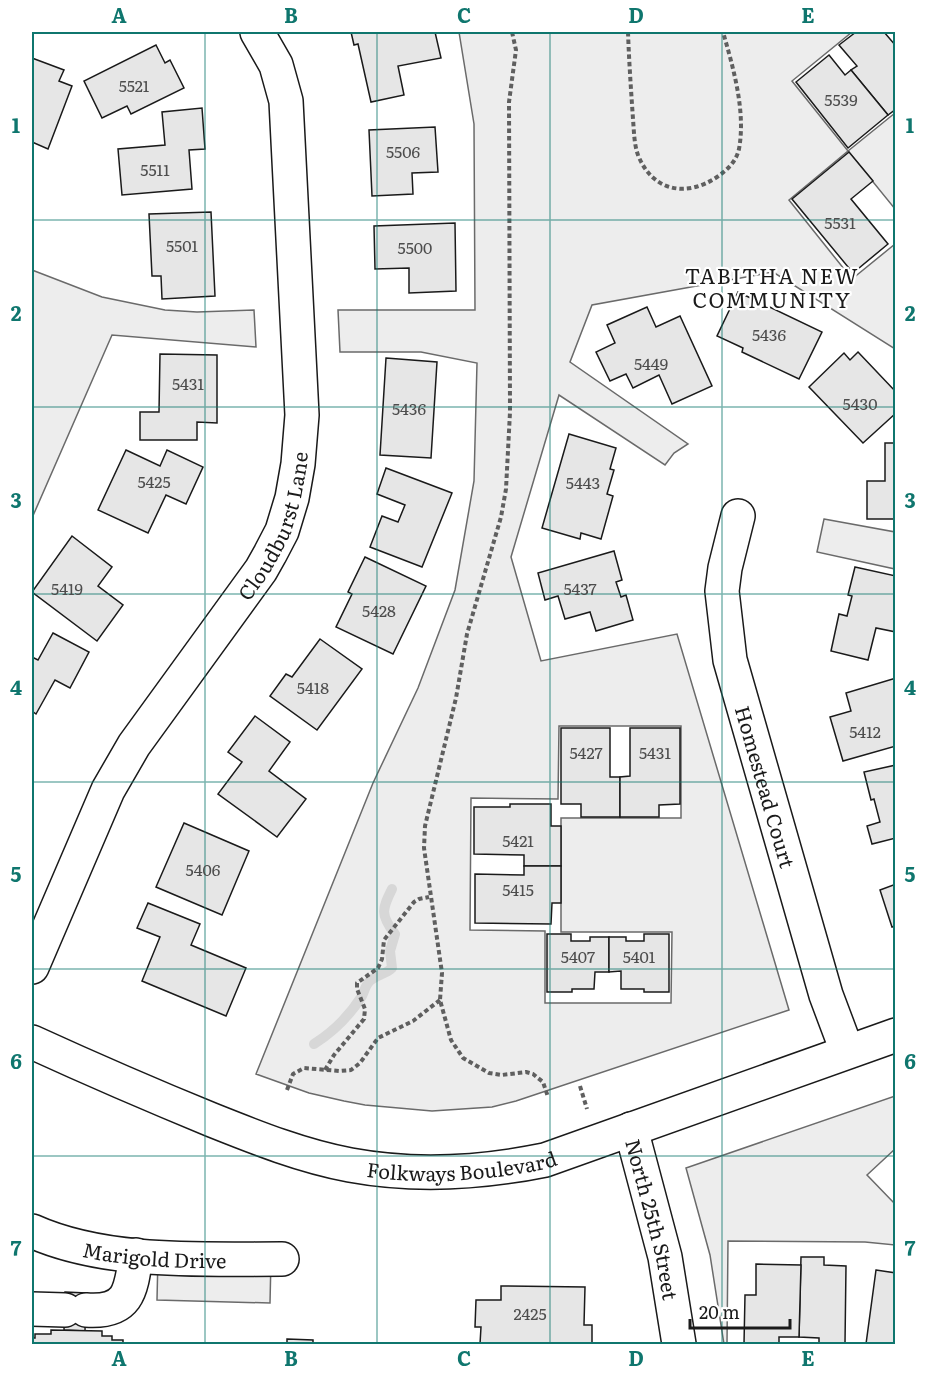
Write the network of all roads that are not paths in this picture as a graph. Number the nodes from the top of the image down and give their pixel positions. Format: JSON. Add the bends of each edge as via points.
{"nodes":[{"id":1,"x":258,"y":32,"type":"edge"},
{"id":2,"x":738,"y":516,"type":"dead end"},
{"id":3,"x":32,"y":967,"type":"edge"},
{"id":4,"x":896,"y":1035,"type":"edge"},
{"id":5,"x":32,"y":1042,"type":"edge"},
{"id":6,"x":847,"y":1051,"type":"junction"},
{"id":7,"x":631,"y":1129,"type":"junction"},
{"id":8,"x":32,"y":1231,"type":"edge"},
{"id":9,"x":136,"y":1255,"type":"junction"},
{"id":10,"x":282,"y":1259,"type":"dead end"},
{"id":11,"x":32,"y":1309,"type":"edge"},
{"id":12,"x":679,"y":1344,"type":"edge"}],
"edges":[{"from":1,"to":3,"type":"street","name":"Cloudburst Lane","via":[[282,80],[288,124],[302,415],[292,498],[282,531],[261,570],[134,746],[108,790]]},
{"from":2,"to":6,"type":"street","name":"Homestead Court","via":[[722,591],[730,660],[826,994]]},
{"from":4,"to":6,"type":"street","name":"Folkways Boulevard"},
{"from":5,"to":7,"type":"street","name":"Folkways Boulevard","via":[[276,1145],[350,1165],[417,1172],[518,1166]]},
{"from":6,"to":7,"type":"street","name":"Folkways Boulevard"},
{"from":7,"to":12,"type":"street","name":"North 25th Street","via":[[665,1257]]},
{"from":8,"to":9,"type":"street","name":"Marigold Drive","via":[[75,1247]]},
{"from":9,"to":10,"type":"street","name":"Marigold Drive"},
{"from":9,"to":11,"type":"street","via":[[130,1290],[120,1305],[110,1309]]}]}
